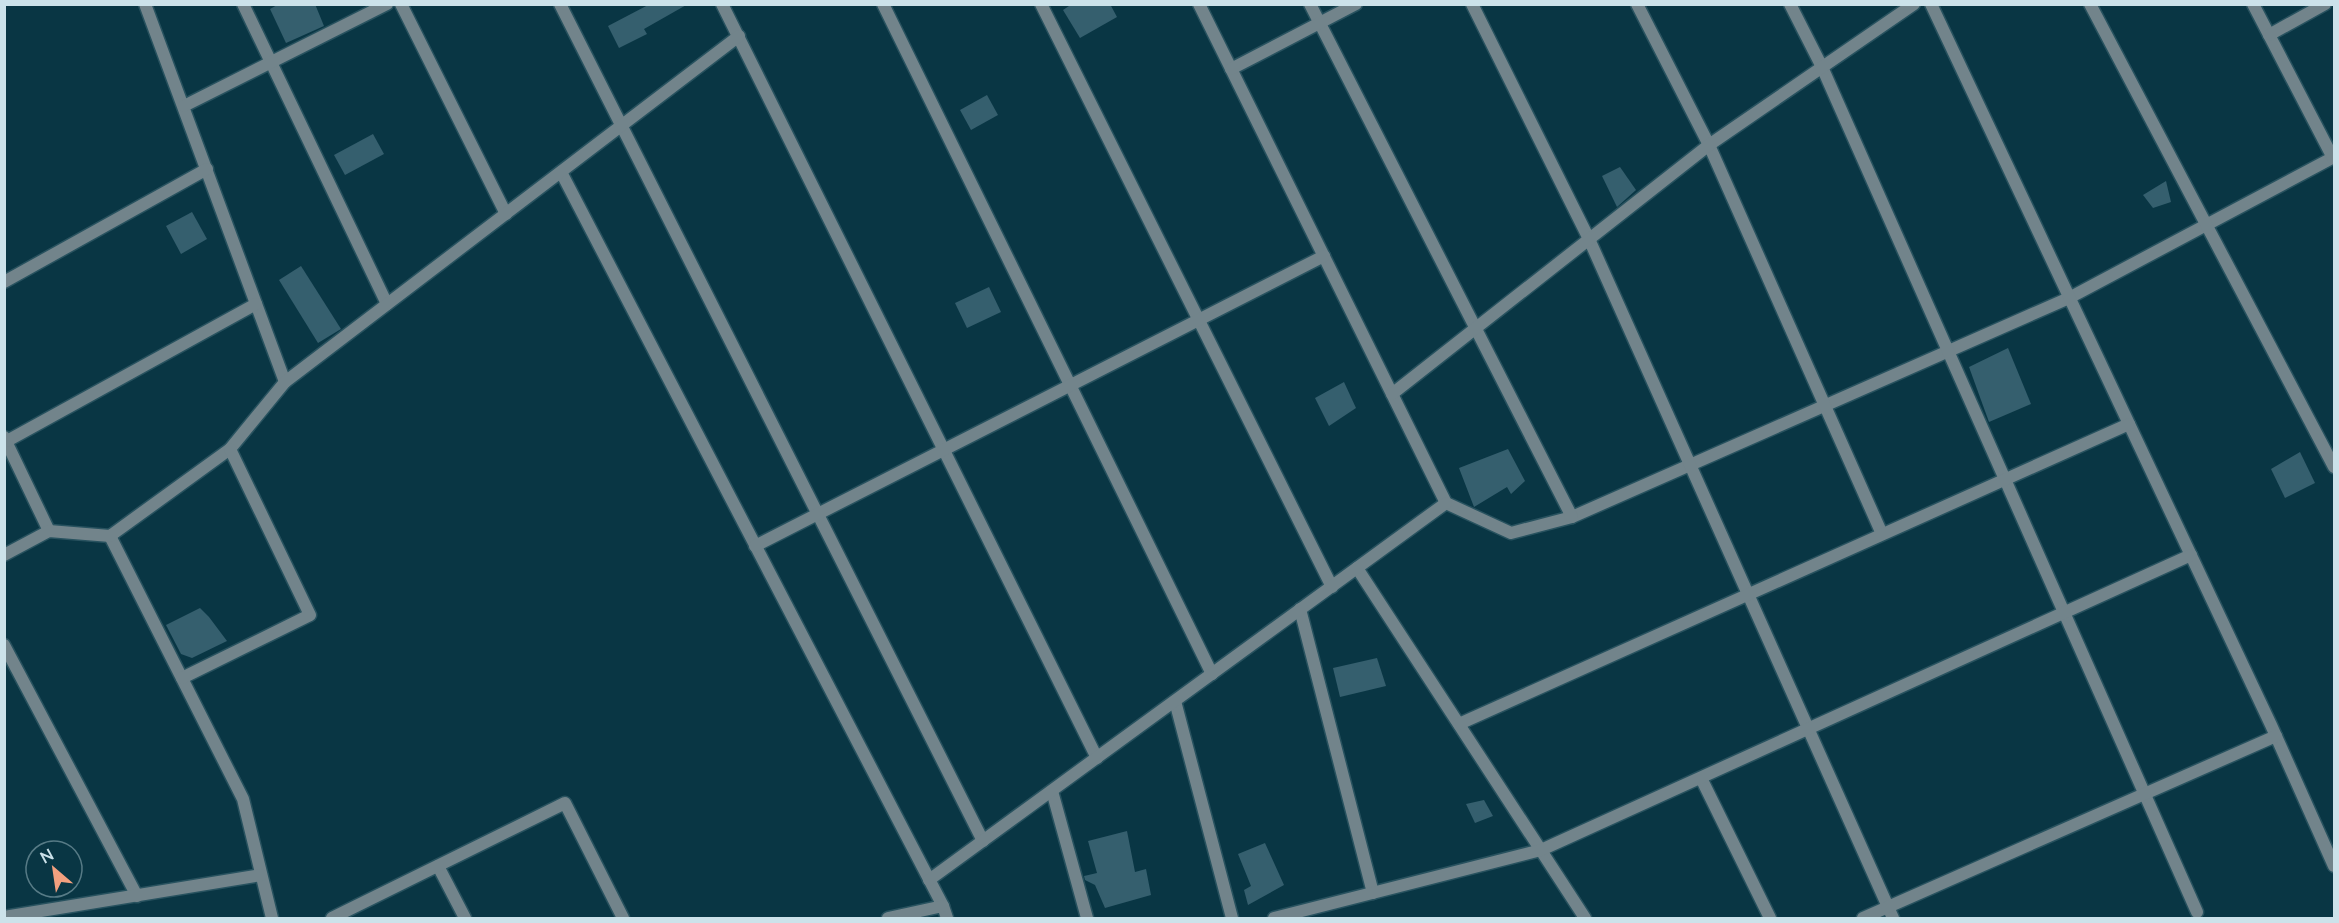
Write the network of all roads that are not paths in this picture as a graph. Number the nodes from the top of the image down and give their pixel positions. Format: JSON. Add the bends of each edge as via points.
{"nodes":[{"id":1,"x":145,"y":4,"type":"edge"},
{"id":2,"x":243,"y":4,"type":"edge"},
{"id":3,"x":387,"y":4,"type":"edge"},
{"id":4,"x":401,"y":4,"type":"edge"},
{"id":5,"x":560,"y":4,"type":"edge"},
{"id":6,"x":722,"y":4,"type":"edge"},
{"id":7,"x":883,"y":4,"type":"edge"},
{"id":8,"x":1041,"y":4,"type":"edge"},
{"id":9,"x":1199,"y":4,"type":"edge"},
{"id":10,"x":1310,"y":4,"type":"edge"},
{"id":11,"x":1356,"y":4,"type":"edge"},
{"id":12,"x":1472,"y":4,"type":"edge"},
{"id":13,"x":1637,"y":4,"type":"edge"},
{"id":14,"x":1791,"y":4,"type":"edge"},
{"id":15,"x":1914,"y":4,"type":"edge"},
{"id":16,"x":1931,"y":4,"type":"edge"},
{"id":17,"x":2090,"y":4,"type":"edge"},
{"id":18,"x":2253,"y":4,"type":"edge"},
{"id":19,"x":2325,"y":4,"type":"edge"},
{"id":20,"x":1319,"y":23,"type":"junction"},
{"id":21,"x":2269,"y":35,"type":"junction"},
{"id":22,"x":739,"y":36,"type":"junction"},
{"id":23,"x":271,"y":62,"type":"junction"},
{"id":24,"x":1822,"y":67,"type":"junction"},
{"id":25,"x":1231,"y":69,"type":"junction"},
{"id":26,"x":184,"y":106,"type":"junction"},
{"id":27,"x":620,"y":127,"type":"junction"},
{"id":28,"x":1709,"y":145,"type":"junction"},
{"id":29,"x":2333,"y":157,"type":"edge"},
{"id":30,"x":207,"y":169,"type":"junction"},
{"id":31,"x":561,"y":172,"type":"junction"},
{"id":32,"x":506,"y":214,"type":"junction"},
{"id":33,"x":2207,"y":225,"type":"junction"},
{"id":34,"x":1589,"y":239,"type":"junction"},
{"id":35,"x":1324,"y":256,"type":"junction"},
{"id":36,"x":4,"y":282,"type":"edge"},
{"id":37,"x":2069,"y":298,"type":"junction"},
{"id":38,"x":256,"y":304,"type":"junction"},
{"id":39,"x":387,"y":304,"type":"junction"},
{"id":40,"x":1199,"y":320,"type":"junction"},
{"id":41,"x":1475,"y":329,"type":"junction"},
{"id":42,"x":1948,"y":352,"type":"junction"},
{"id":43,"x":285,"y":382,"type":"junction"},
{"id":44,"x":1070,"y":386,"type":"junction"},
{"id":45,"x":1392,"y":394,"type":"junction"},
{"id":46,"x":1826,"y":406,"type":"junction"},
{"id":47,"x":2129,"y":424,"type":"junction"},
{"id":48,"x":6,"y":439,"type":"edge"},
{"id":49,"x":230,"y":449,"type":"junction"},
{"id":50,"x":944,"y":450,"type":"junction"},
{"id":51,"x":1690,"y":465,"type":"junction"},
{"id":52,"x":2334,"y":467,"type":"edge"},
{"id":53,"x":2005,"y":479,"type":"junction"},
{"id":54,"x":1446,"y":503,"type":"junction"},
{"id":55,"x":818,"y":514,"type":"junction"},
{"id":56,"x":1572,"y":517,"type":"junction"},
{"id":57,"x":50,"y":531,"type":"junction"},
{"id":58,"x":1882,"y":534,"type":"junction"},
{"id":59,"x":110,"y":536,"type":"junction"},
{"id":60,"x":755,"y":546,"type":"junction"},
{"id":61,"x":4,"y":555,"type":"edge"},
{"id":62,"x":2191,"y":555,"type":"junction"},
{"id":63,"x":1357,"y":568,"type":"junction"},
{"id":64,"x":1332,"y":587,"type":"junction"},
{"id":65,"x":1748,"y":594,"type":"junction"},
{"id":66,"x":1300,"y":609,"type":"junction"},
{"id":67,"x":2064,"y":613,"type":"junction"},
{"id":68,"x":4,"y":645,"type":"edge"},
{"id":69,"x":1212,"y":674,"type":"junction"},
{"id":70,"x":182,"y":678,"type":"junction"},
{"id":71,"x":1175,"y":701,"type":"junction"},
{"id":72,"x":1459,"y":724,"type":"junction"},
{"id":73,"x":1809,"y":729,"type":"junction"},
{"id":74,"x":2276,"y":736,"type":"junction"},
{"id":75,"x":1097,"y":758,"type":"junction"},
{"id":76,"x":1701,"y":778,"type":"junction"},
{"id":77,"x":1052,"y":791,"type":"junction"},
{"id":78,"x":2145,"y":794,"type":"junction"},
{"id":79,"x":983,"y":840,"type":"junction"},
{"id":80,"x":1540,"y":850,"type":"junction"},
{"id":81,"x":438,"y":866,"type":"junction"},
{"id":82,"x":2334,"y":866,"type":"edge"},
{"id":83,"x":261,"y":875,"type":"junction"},
{"id":84,"x":929,"y":880,"type":"junction"},
{"id":85,"x":1373,"y":893,"type":"junction"},
{"id":86,"x":137,"y":896,"type":"junction"},
{"id":87,"x":945,"y":912,"type":"edge"},
{"id":88,"x":2197,"y":912,"type":"dead end"},
{"id":89,"x":1891,"y":913,"type":"edge"},
{"id":90,"x":4,"y":917,"type":"edge"},
{"id":91,"x":272,"y":918,"type":"edge"},
{"id":92,"x":332,"y":918,"type":"edge"},
{"id":93,"x":465,"y":918,"type":"edge"},
{"id":94,"x":623,"y":918,"type":"edge"},
{"id":95,"x":888,"y":918,"type":"edge"},
{"id":96,"x":1087,"y":918,"type":"edge"},
{"id":97,"x":1232,"y":918,"type":"edge"},
{"id":98,"x":1274,"y":918,"type":"edge"},
{"id":99,"x":1585,"y":918,"type":"edge"},
{"id":100,"x":1770,"y":918,"type":"edge"},
{"id":101,"x":1863,"y":918,"type":"edge"}],
"edges":[{"from":1,"to":26,"type":"street"},
{"from":2,"to":23,"type":"street"},
{"from":3,"to":23,"type":"street"},
{"from":4,"to":32,"type":"street"},
{"from":5,"to":27,"type":"street"},
{"from":6,"to":22,"type":"street"},
{"from":7,"to":44,"type":"street"},
{"from":8,"to":40,"type":"street"},
{"from":9,"to":25,"type":"street"},
{"from":10,"to":20,"type":"street"},
{"from":11,"to":20,"type":"street"},
{"from":12,"to":34,"type":"street"},
{"from":13,"to":28,"type":"street"},
{"from":14,"to":24,"type":"street"},
{"from":15,"to":24,"type":"street"},
{"from":16,"to":37,"type":"street"},
{"from":17,"to":33,"type":"street"},
{"from":18,"to":21,"type":"street"},
{"from":19,"to":21,"type":"street"},
{"from":20,"to":25,"type":"street"},
{"from":20,"to":41,"type":"street"},
{"from":21,"to":29,"type":"street"},
{"from":22,"to":27,"type":"street"},
{"from":22,"to":50,"type":"street"},
{"from":23,"to":26,"type":"street"},
{"from":23,"to":39,"type":"street"},
{"from":24,"to":28,"type":"street"},
{"from":24,"to":42,"type":"street"},
{"from":25,"to":35,"type":"street"},
{"from":26,"to":30,"type":"street"},
{"from":27,"to":31,"type":"street"},
{"from":27,"to":55,"type":"street"},
{"from":28,"to":34,"type":"street"},
{"from":28,"to":46,"type":"street"},
{"from":29,"to":33,"type":"street"},
{"from":30,"to":36,"type":"street"},
{"from":30,"to":38,"type":"street"},
{"from":31,"to":32,"type":"street"},
{"from":31,"to":60,"type":"street"},
{"from":32,"to":39,"type":"street"},
{"from":33,"to":37,"type":"street"},
{"from":33,"to":52,"type":"street"},
{"from":34,"to":41,"type":"street"},
{"from":34,"to":51,"type":"street"},
{"from":35,"to":40,"type":"street"},
{"from":35,"to":45,"type":"street"},
{"from":37,"to":42,"type":"street"},
{"from":37,"to":47,"type":"street"},
{"from":38,"to":43,"type":"street"},
{"from":38,"to":48,"type":"street"},
{"from":39,"to":43,"type":"street"},
{"from":40,"to":44,"type":"street"},
{"from":40,"to":64,"type":"street"},
{"from":41,"to":45,"type":"street"},
{"from":41,"to":56,"type":"street"},
{"from":42,"to":46,"type":"street"},
{"from":42,"to":53,"type":"street"},
{"from":43,"to":49,"type":"street"},
{"from":44,"to":50,"type":"street"},
{"from":44,"to":69,"type":"street"},
{"from":45,"to":54,"type":"street"},
{"from":46,"to":51,"type":"street"},
{"from":46,"to":58,"type":"street"},
{"from":47,"to":53,"type":"street"},
{"from":47,"to":62,"type":"street"},
{"from":48,"to":57,"type":"street"},
{"from":49,"to":59,"type":"street"},
{"from":49,"to":70,"type":"street","via":[[310,615]]},
{"from":50,"to":55,"type":"street"},
{"from":50,"to":75,"type":"street"},
{"from":51,"to":56,"type":"street"},
{"from":51,"to":65,"type":"street"},
{"from":53,"to":58,"type":"street"},
{"from":53,"to":67,"type":"street"},
{"from":54,"to":56,"type":"street","via":[[1511,533]]},
{"from":54,"to":63,"type":"street"},
{"from":55,"to":60,"type":"street"},
{"from":55,"to":79,"type":"street"},
{"from":57,"to":59,"type":"street"},
{"from":57,"to":61,"type":"street"},
{"from":58,"to":65,"type":"street"},
{"from":59,"to":70,"type":"street"},
{"from":60,"to":84,"type":"street"},
{"from":62,"to":67,"type":"street"},
{"from":62,"to":74,"type":"street"},
{"from":63,"to":64,"type":"street"},
{"from":63,"to":72,"type":"street"},
{"from":64,"to":66,"type":"street"},
{"from":65,"to":72,"type":"street"},
{"from":65,"to":73,"type":"street"},
{"from":66,"to":69,"type":"street"},
{"from":66,"to":85,"type":"street"},
{"from":67,"to":73,"type":"street"},
{"from":67,"to":78,"type":"street"},
{"from":68,"to":86,"type":"street"},
{"from":69,"to":71,"type":"street"},
{"from":70,"to":83,"type":"street","via":[[243,799]]},
{"from":71,"to":75,"type":"street"},
{"from":71,"to":97,"type":"street"},
{"from":72,"to":80,"type":"street"},
{"from":73,"to":76,"type":"street"},
{"from":73,"to":89,"type":"street"},
{"from":74,"to":78,"type":"street"},
{"from":74,"to":82,"type":"street"},
{"from":75,"to":77,"type":"street"},
{"from":76,"to":80,"type":"street"},
{"from":76,"to":100,"type":"street"},
{"from":77,"to":79,"type":"street"},
{"from":77,"to":96,"type":"street"},
{"from":78,"to":88,"type":"street"},
{"from":78,"to":89,"type":"street"},
{"from":79,"to":84,"type":"street"},
{"from":80,"to":85,"type":"street"},
{"from":80,"to":99,"type":"street"},
{"from":81,"to":92,"type":"street"},
{"from":81,"to":93,"type":"street"},
{"from":81,"to":94,"type":"street","via":[[565,803]]},
{"from":83,"to":86,"type":"street"},
{"from":83,"to":91,"type":"street"},
{"from":84,"to":87,"type":"street"},
{"from":85,"to":98,"type":"street"},
{"from":86,"to":90,"type":"street"},
{"from":87,"to":95,"type":"street"},
{"from":89,"to":101,"type":"street"}]}
